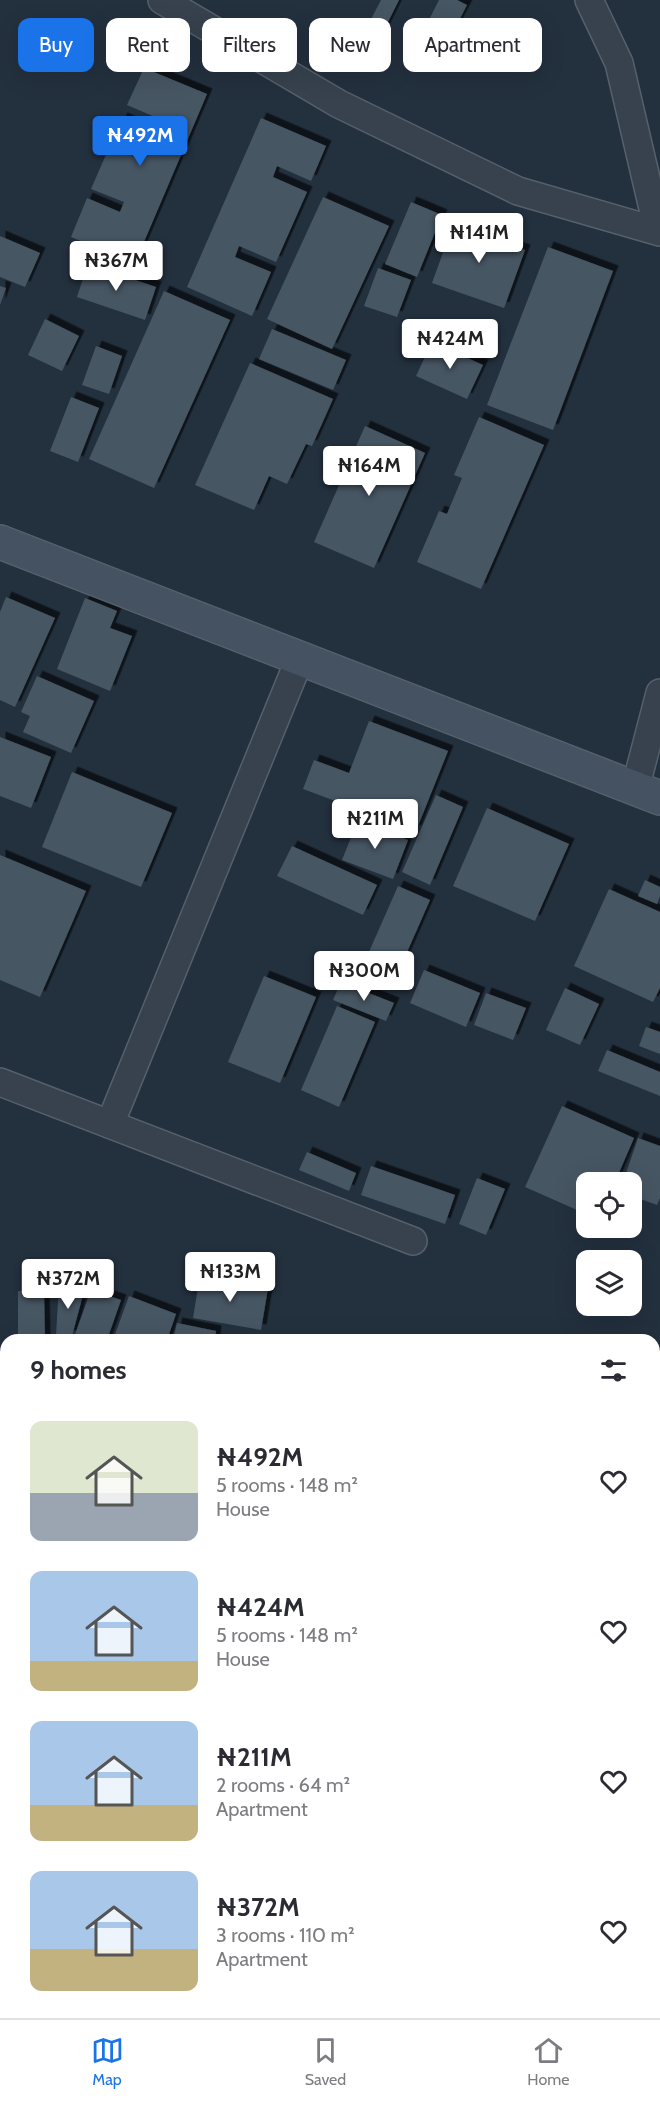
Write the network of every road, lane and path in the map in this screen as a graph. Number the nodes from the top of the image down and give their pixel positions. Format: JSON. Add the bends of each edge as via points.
{"nodes":[{"id":1,"x":162,"y":0,"type":"edge"},
{"id":2,"x":589,"y":0,"type":"edge"},
{"id":3,"x":659,"y":231,"type":"edge"},
{"id":4,"x":0,"y":542,"type":"edge"},
{"id":5,"x":300,"y":658,"type":"junction"},
{"id":6,"x":660,"y":693,"type":"edge"},
{"id":7,"x":647,"y":794,"type":"edge"},
{"id":8,"x":0,"y":1082,"type":"edge"},
{"id":9,"x":110,"y":1124,"type":"junction"},
{"id":10,"x":413,"y":1241,"type":"dead end"}],
"edges":[{"from":1,"to":3,"type":"street","via":[[339,104],[518,191]]},
{"from":2,"to":3,"type":"street","via":[[619,63]]},
{"from":4,"to":5,"type":"street"},
{"from":5,"to":7,"type":"street"},
{"from":5,"to":9,"type":"street"},
{"from":6,"to":7,"type":"street"},
{"from":8,"to":9,"type":"street"},
{"from":9,"to":10,"type":"street"}]}
